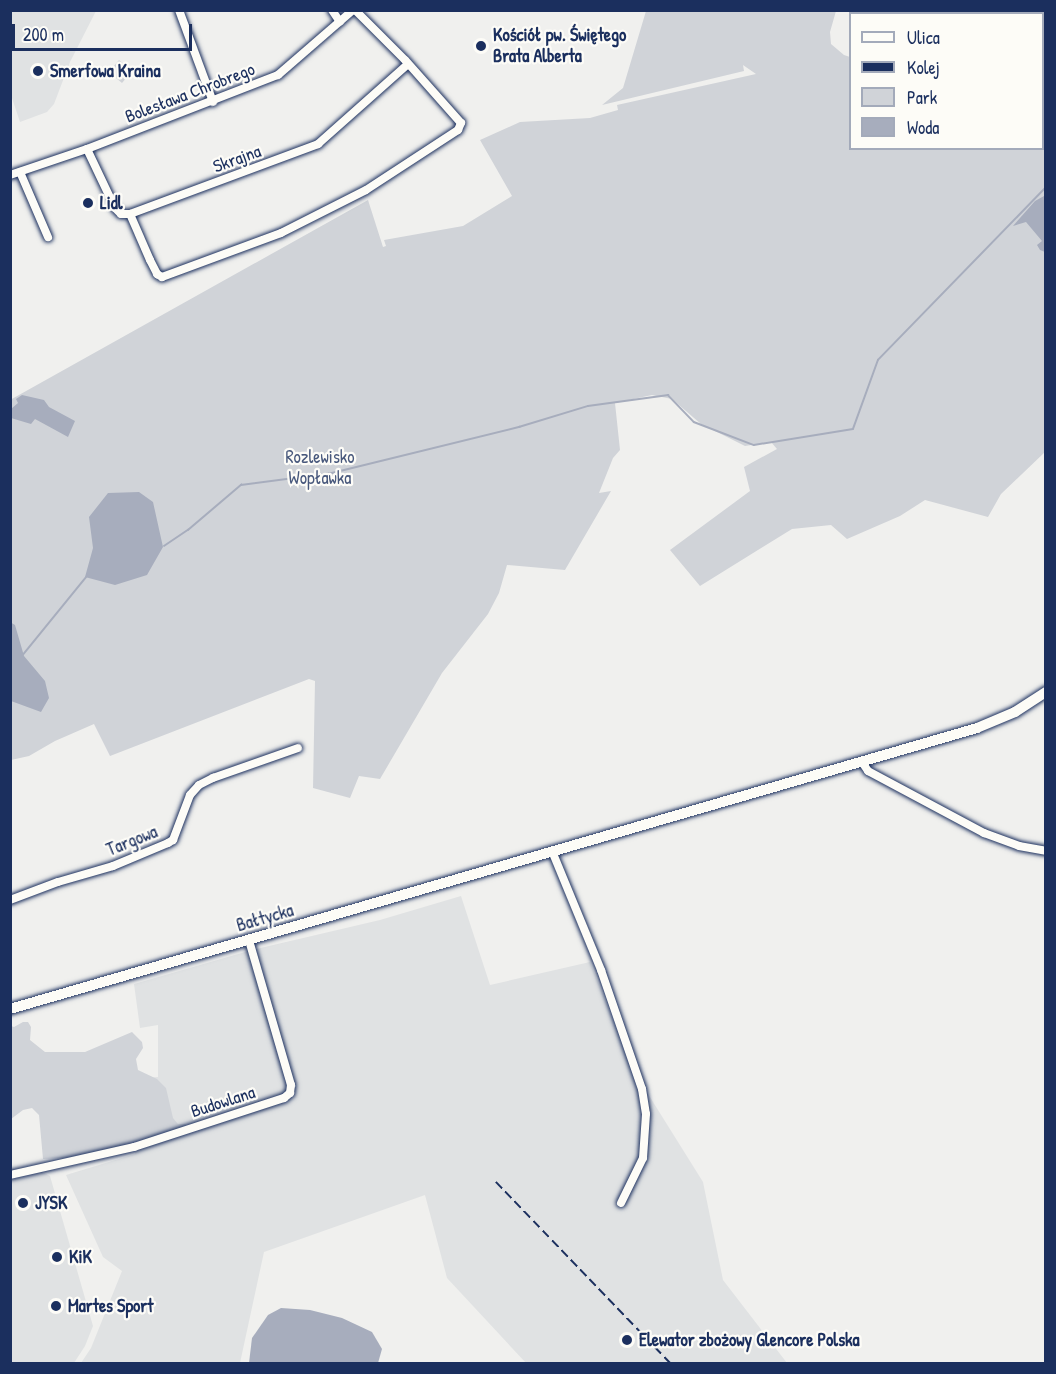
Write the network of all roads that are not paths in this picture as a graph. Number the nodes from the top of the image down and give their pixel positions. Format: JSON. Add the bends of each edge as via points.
{"nodes":[{"id":1,"x":179,"y":10,"type":"edge"},
{"id":2,"x":332,"y":10,"type":"edge"},
{"id":3,"x":354,"y":10,"type":"edge"},
{"id":4,"x":340,"y":22,"type":"junction"},
{"id":5,"x":408,"y":64,"type":"junction"},
{"id":6,"x":213,"y":102,"type":"junction"},
{"id":7,"x":87,"y":149,"type":"junction"},
{"id":8,"x":20,"y":172,"type":"junction"},
{"id":9,"x":10,"y":175,"type":"edge"},
{"id":10,"x":130,"y":214,"type":"junction"},
{"id":11,"x":48,"y":237,"type":"dead end"},
{"id":12,"x":1046,"y":692,"type":"edge"},
{"id":13,"x":298,"y":748,"type":"dead end"},
{"id":14,"x":862,"y":762,"type":"junction"},
{"id":15,"x":552,"y":851,"type":"junction"},
{"id":16,"x":1046,"y":851,"type":"edge"},
{"id":17,"x":10,"y":900,"type":"edge"},
{"id":18,"x":249,"y":940,"type":"junction"},
{"id":19,"x":10,"y":1009,"type":"edge"},
{"id":20,"x":10,"y":1175,"type":"edge"},
{"id":21,"x":621,"y":1203,"type":"dead end"}],
"edges":[{"from":1,"to":6,"type":"street"},
{"from":2,"to":4,"type":"street"},
{"from":3,"to":4,"type":"street","name":"Bolesława Chrobrego"},
{"from":3,"to":5,"type":"street"},
{"from":4,"to":6,"type":"street","name":"Bolesława Chrobrego","via":[[281,74]]},
{"from":5,"to":10,"type":"street","name":"Skrajna","via":[[318,144]]},
{"from":5,"to":10,"type":"street","via":[[461,123],[458,130],[366,189],[281,233],[162,277]]},
{"from":6,"to":7,"type":"street","name":"Bolesława Chrobrego"},
{"from":7,"to":8,"type":"street","name":"Bolesława Chrobrego"},
{"from":7,"to":10,"type":"street","via":[[115,208],[121,214]]},
{"from":8,"to":9,"type":"street","name":"Bolesława Chrobrego"},
{"from":8,"to":11,"type":"street"},
{"from":12,"to":14,"type":"main road","name":"Bałtycka","via":[[988,724]]},
{"from":13,"to":17,"type":"street","name":"Targowa","via":[[199,785],[190,795],[173,840],[168,843]]},
{"from":14,"to":15,"type":"main road","name":"Bałtycka"},
{"from":14,"to":16,"type":"street","via":[[868,771],[984,833]]},
{"from":15,"to":18,"type":"main road","name":"Bałtycka"},
{"from":15,"to":21,"type":"street","via":[[601,970],[642,1089],[646,1114],[643,1158]]},
{"from":18,"to":19,"type":"main road","name":"Bałtycka"},
{"from":18,"to":20,"type":"street","name":"Budowlana","via":[[291,1085],[285,1098],[134,1147]]}]}
